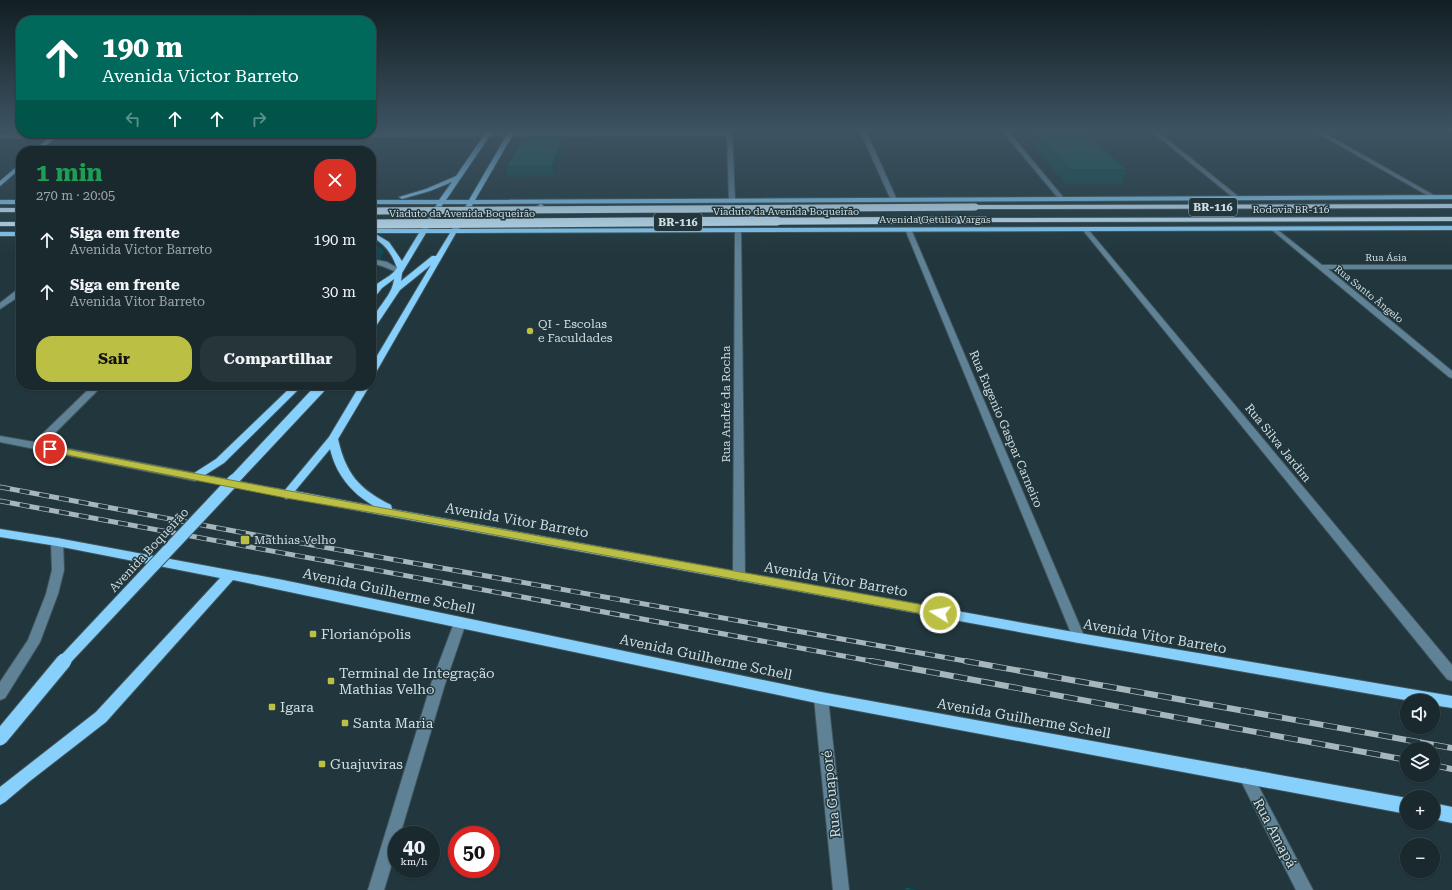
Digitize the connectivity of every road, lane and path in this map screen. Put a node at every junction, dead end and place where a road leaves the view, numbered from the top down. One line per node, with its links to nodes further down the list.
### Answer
1 (13, 173): 10 (main road)
2 (461, 173): 9 (main road)
3 (488, 173): 11 (main road)
4 (731, 173): 23 (street)
5 (882, 173): 17 (street)
6 (1040, 173): 14 (street)
7 (1205, 173): 15 (street)
8 (1391, 173): 12 (street)
9 (459, 176): 16 (main road); 19 (main road)
10 (0, 184)
11 (479, 188): 20 (main road); 21 (main road)
12 (1434, 197): 13 (main road, Avenida Getúlio Vargas); 15 (main road, Avenida Getúlio Vargas)
13 (1452, 197)
14 (1061, 198): 15 (main road, Avenida Getúlio Vargas); 17 (main road, Avenida Getúlio Vargas)
15 (1237, 198)
16 (376, 200)
17 (894, 200): 23 (main road, Avenida Getúlio Vargas)
18 (376, 201): 19 (main road, Avenida Getúlio Vargas)
19 (442, 201): 20 (main road, Avenida Getúlio Vargas); 43 (main road)
20 (471, 201): 21 (main road, Avenida Getúlio Vargas); 40 (main road)
21 (501, 201): 22 (main road, Avenida Getúlio Vargas)
22 (563, 201): 23 (main road, Avenida Getúlio Vargas); 42 (main road)
23 (732, 201)
24 (0, 202): 25 (main road)
25 (16, 202)
26 (1452, 206): 27 (highway, Rodovia BR-116 / BR-116)
27 (975, 207): 30 (highway, Viaduto da Avenida Boqueirão / BR-116, bridge)
28 (0, 210): 29 (highway)
29 (16, 210)
30 (376, 211)
31 (1452, 219): 32 (highway, Rodovia BR-116 / BR-116)
32 (985, 220): 35 (highway, Viaduto da Avenida Boqueirão / BR-116, bridge)
33 (0, 224): 34 (highway)
34 (16, 224)
35 (376, 224)
36 (1084, 228): 38 (main road, Avenida Getúlio Vargas); 39 (main road, Avenida Getúlio Vargas); 79 (street, Rua Silva Jardim)
37 (1452, 228): 39 (main road, Avenida Getúlio Vargas)
38 (908, 229): 44 (main road, Avenida Getúlio Vargas); 78 (street, Rua Eugenio Gaspar Carneiro)
39 (1274, 229): 51 (street, Rua Santo Ângelo)
40 (454, 230): 41 (main road, Avenida Getúlio Vargas); 43 (main road, Avenida Getúlio Vargas); 49 (main road)
41 (487, 230): 42 (main road, Avenida Getúlio Vargas); 49 (main road)
42 (552, 230): 44 (main road, Avenida Getúlio Vargas)
43 (424, 231): 45 (main road, Avenida Getúlio Vargas); 53 (main road)
44 (738, 231): 76 (street, Rua André da Rocha)
45 (376, 233)
46 (0, 234): 47 (main road)
47 (16, 234)
48 (376, 236): 53 (main road)
49 (443, 250): 54 (main road); 59 (main road)
50 (376, 262): 53 (street)
51 (1320, 267): 52 (street, Rua Ásia); 60 (street, Rua Santo Ângelo)
52 (1452, 267)
53 (399, 271): 54 (main road); 55 (main road)
54 (397, 288): 58 (main road)
55 (376, 290)
56 (16, 295): 57 (street)
57 (0, 307)
58 (376, 320)
59 (376, 365)
60 (1452, 375)
61 (93, 390): 67 (street)
62 (293, 390): 68 (main road)
63 (318, 390): 83 (main road, Avenida Boqueirão, bridge)
64 (362, 390): 66 (main road)
65 (0, 439): 67 (street)
66 (333, 439): 71 (main road); 72 (main road)
67 (36, 446): 69 (street)
68 (220, 461): 69 (main road); 70 (main road)
69 (195, 477): 70 (main road, Avenida Vitor Barreto)
70 (207, 480): 71 (main road, Avenida Vitor Barreto)
71 (286, 495): 72 (main road, Avenida Vitor Barreto)
72 (398, 514): 76 (main road, Avenida Vitor Barreto)
73 (0, 533): 74 (main road, Avenida Guilherme Schell)
74 (57, 542): 75 (main road, Avenida Guilherme Schell); 80 (street)
75 (230, 575): 77 (main road, Avenida Guilherme Schell); 85 (main road)
76 (738, 576): 78 (main road, Avenida Vitor Barreto)
77 (460, 624): 81 (main road, Avenida Guilherme Schell); 89 (street)
78 (1079, 638): 82 (main road, Avenida Vitor Barreto)
79 (1452, 675)
80 (0, 694)
81 (821, 698): 84 (main road, Avenida Guilherme Schell); 90 (street, Rua Guaporé)
82 (1452, 702)
83 (0, 738)
84 (1245, 775): 86 (main road, Avenida Guilherme Schell); 91 (street, Rua Amapá)
85 (0, 797)
86 (1400, 805)
87 (1440, 812): 88 (main road)
88 (1452, 815)
89 (376, 890)
90 (841, 890)
91 (1305, 890)

